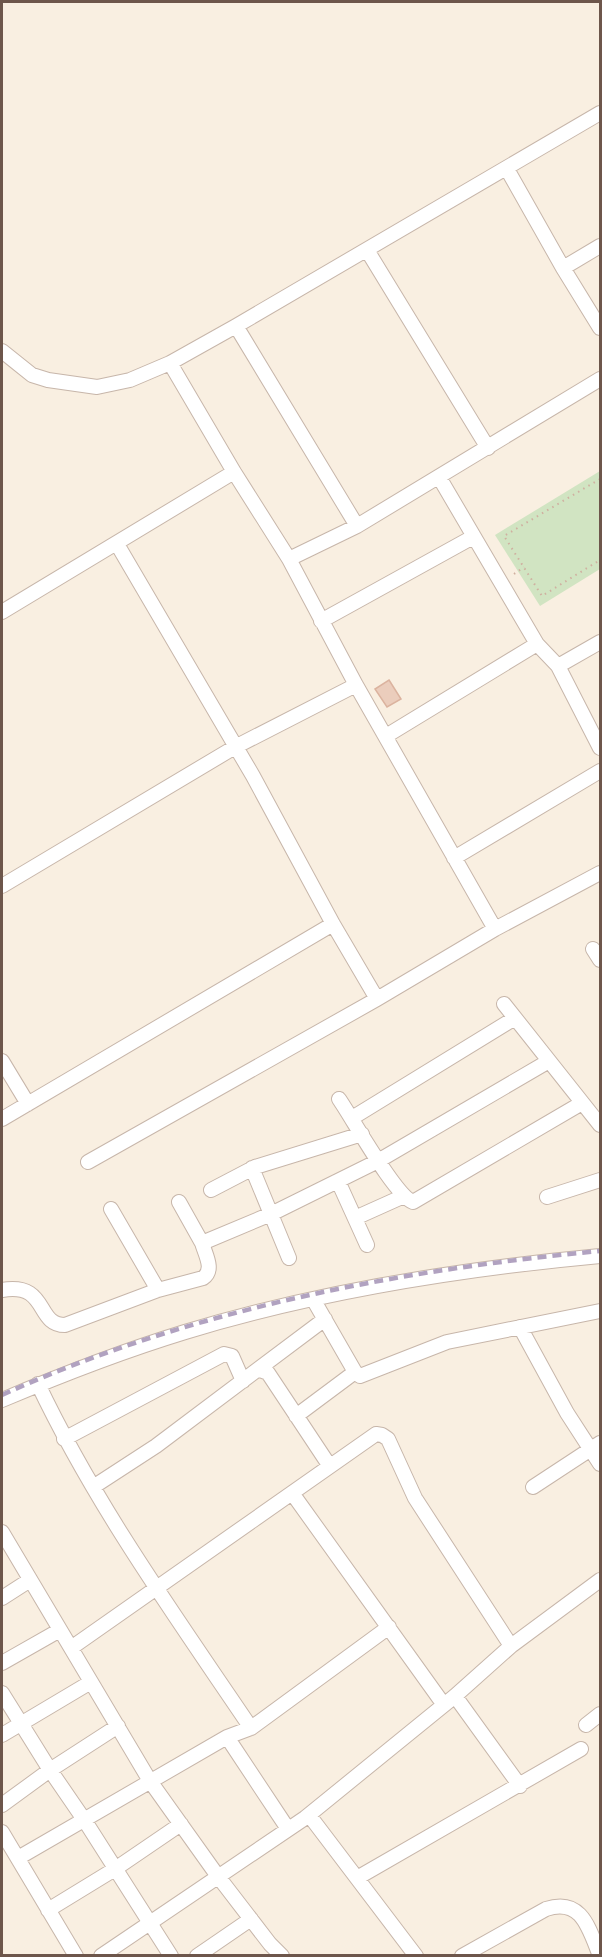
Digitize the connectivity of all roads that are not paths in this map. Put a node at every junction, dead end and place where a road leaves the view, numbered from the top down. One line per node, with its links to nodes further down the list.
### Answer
1 (600, 113): 2 (street)
2 (507, 169): 4 (street); 5 (street)
3 (600, 246): 5 (street)
4 (367, 250): 6 (street); 11 (street)
5 (563, 268): 7 (street)
6 (236, 326): 9 (street); 14 (street)
7 (600, 328)
8 (2, 351): 9 (street)
9 (170, 363): 12 (street)
10 (600, 380): 11 (street)
11 (488, 448): 13 (street)
12 (234, 472): 16 (street); 17 (street)
13 (439, 477): 14 (street); 15 (street)
14 (357, 526): 17 (street)
15 (473, 537): 19 (street); 21 (street)
16 (117, 544): 18 (street); 25 (street)
17 (289, 559): 19 (street)
18 (2, 612)
19 (321, 621): 23 (street)
20 (600, 642): 22 (street)
21 (537, 644): 22 (street); 24 (street)
22 (558, 666): 26 (street)
23 (356, 685): 24 (street); 25 (street)
24 (386, 736): 28 (street)
25 (236, 747): 30 (street); 31 (street)
26 (600, 748)
27 (600, 771): 28 (street)
28 (454, 858): 32 (street)
29 (600, 873): 32 (street)
30 (2, 886)
31 (333, 924): 33 (street); 40 (street)
32 (495, 929): 33 (street)
33 (377, 999): 46 (street)
34 (504, 1004): 35 (street)
35 (515, 1018): 37 (street); 41 (street)
36 (2, 1061): 40 (street)
37 (549, 1061): 39 (street); 45 (street)
38 (339, 1099): 41 (street)
39 (582, 1103): 43 (street); 51 (street)
40 (28, 1104): 42 (street)
41 (352, 1118): 44 (street)
42 (2, 1119)
43 (600, 1125)
44 (362, 1134): 45 (street); 47 (street)
45 (378, 1161): 49 (street); 51 (street)
46 (88, 1162)
47 (252, 1168): 50 (street); 55 (street)
48 (600, 1180): 52 (street)
49 (338, 1181): 55 (street); 56 (street)
50 (211, 1190)
51 (404, 1196): 56 (street)
52 (547, 1197)
53 (179, 1202): 57 (street)
54 (111, 1209): 62 (street)
55 (271, 1214): 57 (street); 60 (street)
56 (355, 1218): 58 (street)
57 (202, 1243): 62 (street)
58 (367, 1245)
59 (600, 1256): 63 (street)
60 (289, 1258)
61 (2, 1290): 62 (street)
62 (158, 1290)
63 (314, 1299): 65 (street); 70 (street)
64 (600, 1311): 66 (street)
65 (325, 1319): 67 (street); 68 (street)
66 (520, 1328): 68 (street); 74 (street)
67 (260, 1370): 69 (street); 72 (street)
68 (355, 1372): 72 (street)
69 (243, 1381): 73 (street); 77 (street)
70 (38, 1384): 71 (street); 73 (street)
71 (2, 1400)
72 (296, 1416): 76 (street)
73 (64, 1439): 77 (street)
74 (595, 1446): 75 (street); 78 (street)
75 (600, 1464)
76 (329, 1466): 79 (street); 87 (street)
77 (93, 1487): 83 (street)
78 (533, 1487)
79 (292, 1493): 83 (street); 85 (street)
80 (2, 1533): 81 (street)
81 (30, 1580): 84 (street); 86 (street)
82 (600, 1580): 87 (street)
83 (157, 1588): 88 (street); 97 (street)
84 (2, 1598)
85 (389, 1627): 92 (street); 97 (street)
86 (60, 1630): 88 (street); 89 (street)
87 (511, 1646): 92 (street)
88 (71, 1648): 90 (street)
89 (2, 1663)
90 (91, 1682): 94 (street); 96 (street)
91 (2, 1693): 94 (street)
92 (450, 1700): 103 (street); 105 (street)
93 (600, 1714): 95 (street)
94 (20, 1724): 98 (street); 101 (street)
95 (586, 1725)
96 (118, 1726): 101 (street); 102 (street)
97 (251, 1728): 99 (street)
98 (2, 1735)
99 (227, 1737): 102 (street); 108 (street)
100 (581, 1749): 103 (street)
101 (50, 1770): 104 (street); 106 (street)
102 (150, 1781): 106 (street); 107 (street)
103 (520, 1786): 113 (street)
104 (2, 1805)
105 (309, 1815): 108 (street); 113 (street)
106 (85, 1821): 110 (street); 111 (street)
107 (181, 1824): 111 (street); 112 (street)
108 (288, 1829): 112 (street)
109 (2, 1832): 110 (street)
110 (18, 1858): 114 (street)
111 (115, 1869): 114 (street); 116 (street)
112 (217, 1875): 115 (street); 116 (street)
113 (357, 1878): 122 (street)
114 (48, 1910): 117 (street)
115 (251, 1919): 120 (street); 121 (street)
116 (149, 1923): 118 (street); 119 (street)
117 (76, 1956)
118 (101, 1956)
119 (171, 1956)
120 (197, 1956)
121 (282, 1956)
122 (416, 1956)
123 (462, 1956): 124 (street)
124 (600, 1956)

